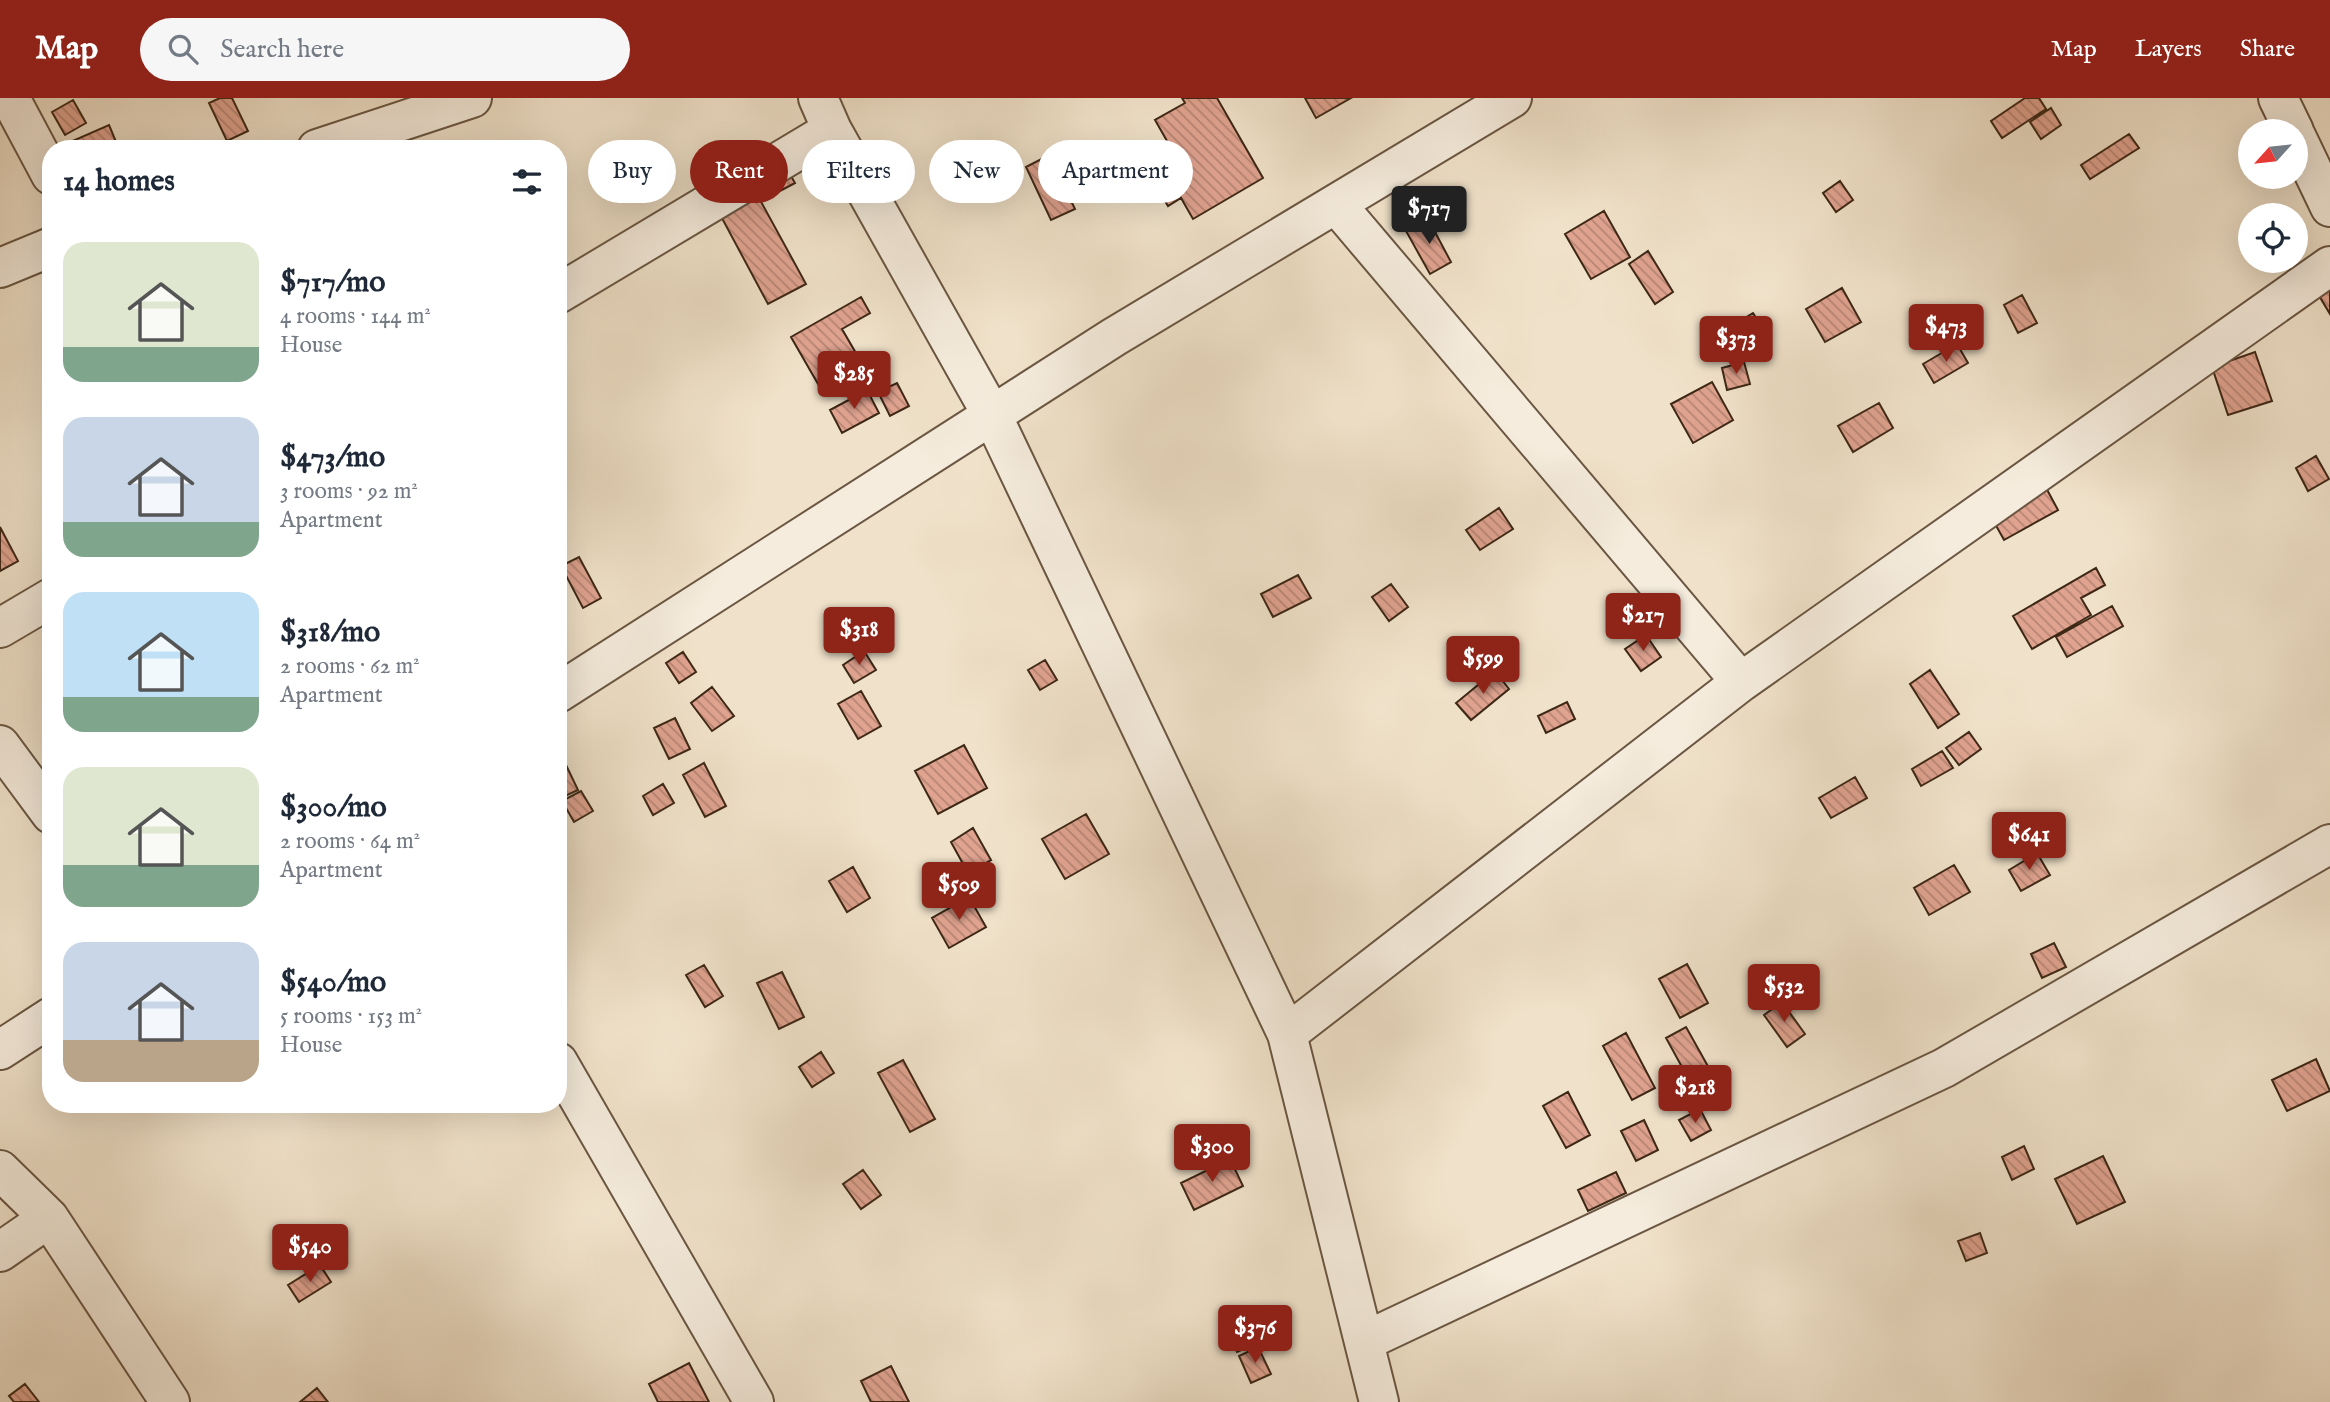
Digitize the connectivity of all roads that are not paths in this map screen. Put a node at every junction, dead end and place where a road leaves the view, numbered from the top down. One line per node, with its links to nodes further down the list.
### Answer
1 (10, 98): 8 (street)
2 (472, 98): 7 (street)
3 (1512, 98): 10 (street)
4 (2278, 98): 6 (street)
5 (825, 114): 15 (street); 16 (street)
6 (2288, 119)
7 (344, 140)
8 (42, 158)
9 (2308, 161): 11 (street)
10 (1336, 204): 16 (street); 19 (street)
11 (2330, 207)
12 (42, 251): 14 (street)
13 (2330, 266): 19 (street)
14 (0, 268)
15 (567, 288)
16 (992, 415): 20 (street); 25 (street)
17 (42, 603): 18 (street)
18 (0, 628)
19 (1741, 682): 25 (street)
20 (567, 686)
21 (0, 745): 22 (street)
22 (42, 802)
23 (2330, 844): 31 (street)
24 (42, 1023): 26 (street)
25 (1287, 1034): 31 (street)
26 (0, 1050)
27 (567, 1078): 33 (street)
28 (0, 1170): 29 (street)
29 (49, 1218): 30 (street); 32 (street)
30 (0, 1252)
31 (1365, 1341): 34 (street)
32 (170, 1402)
33 (754, 1402)
34 (1380, 1402)

